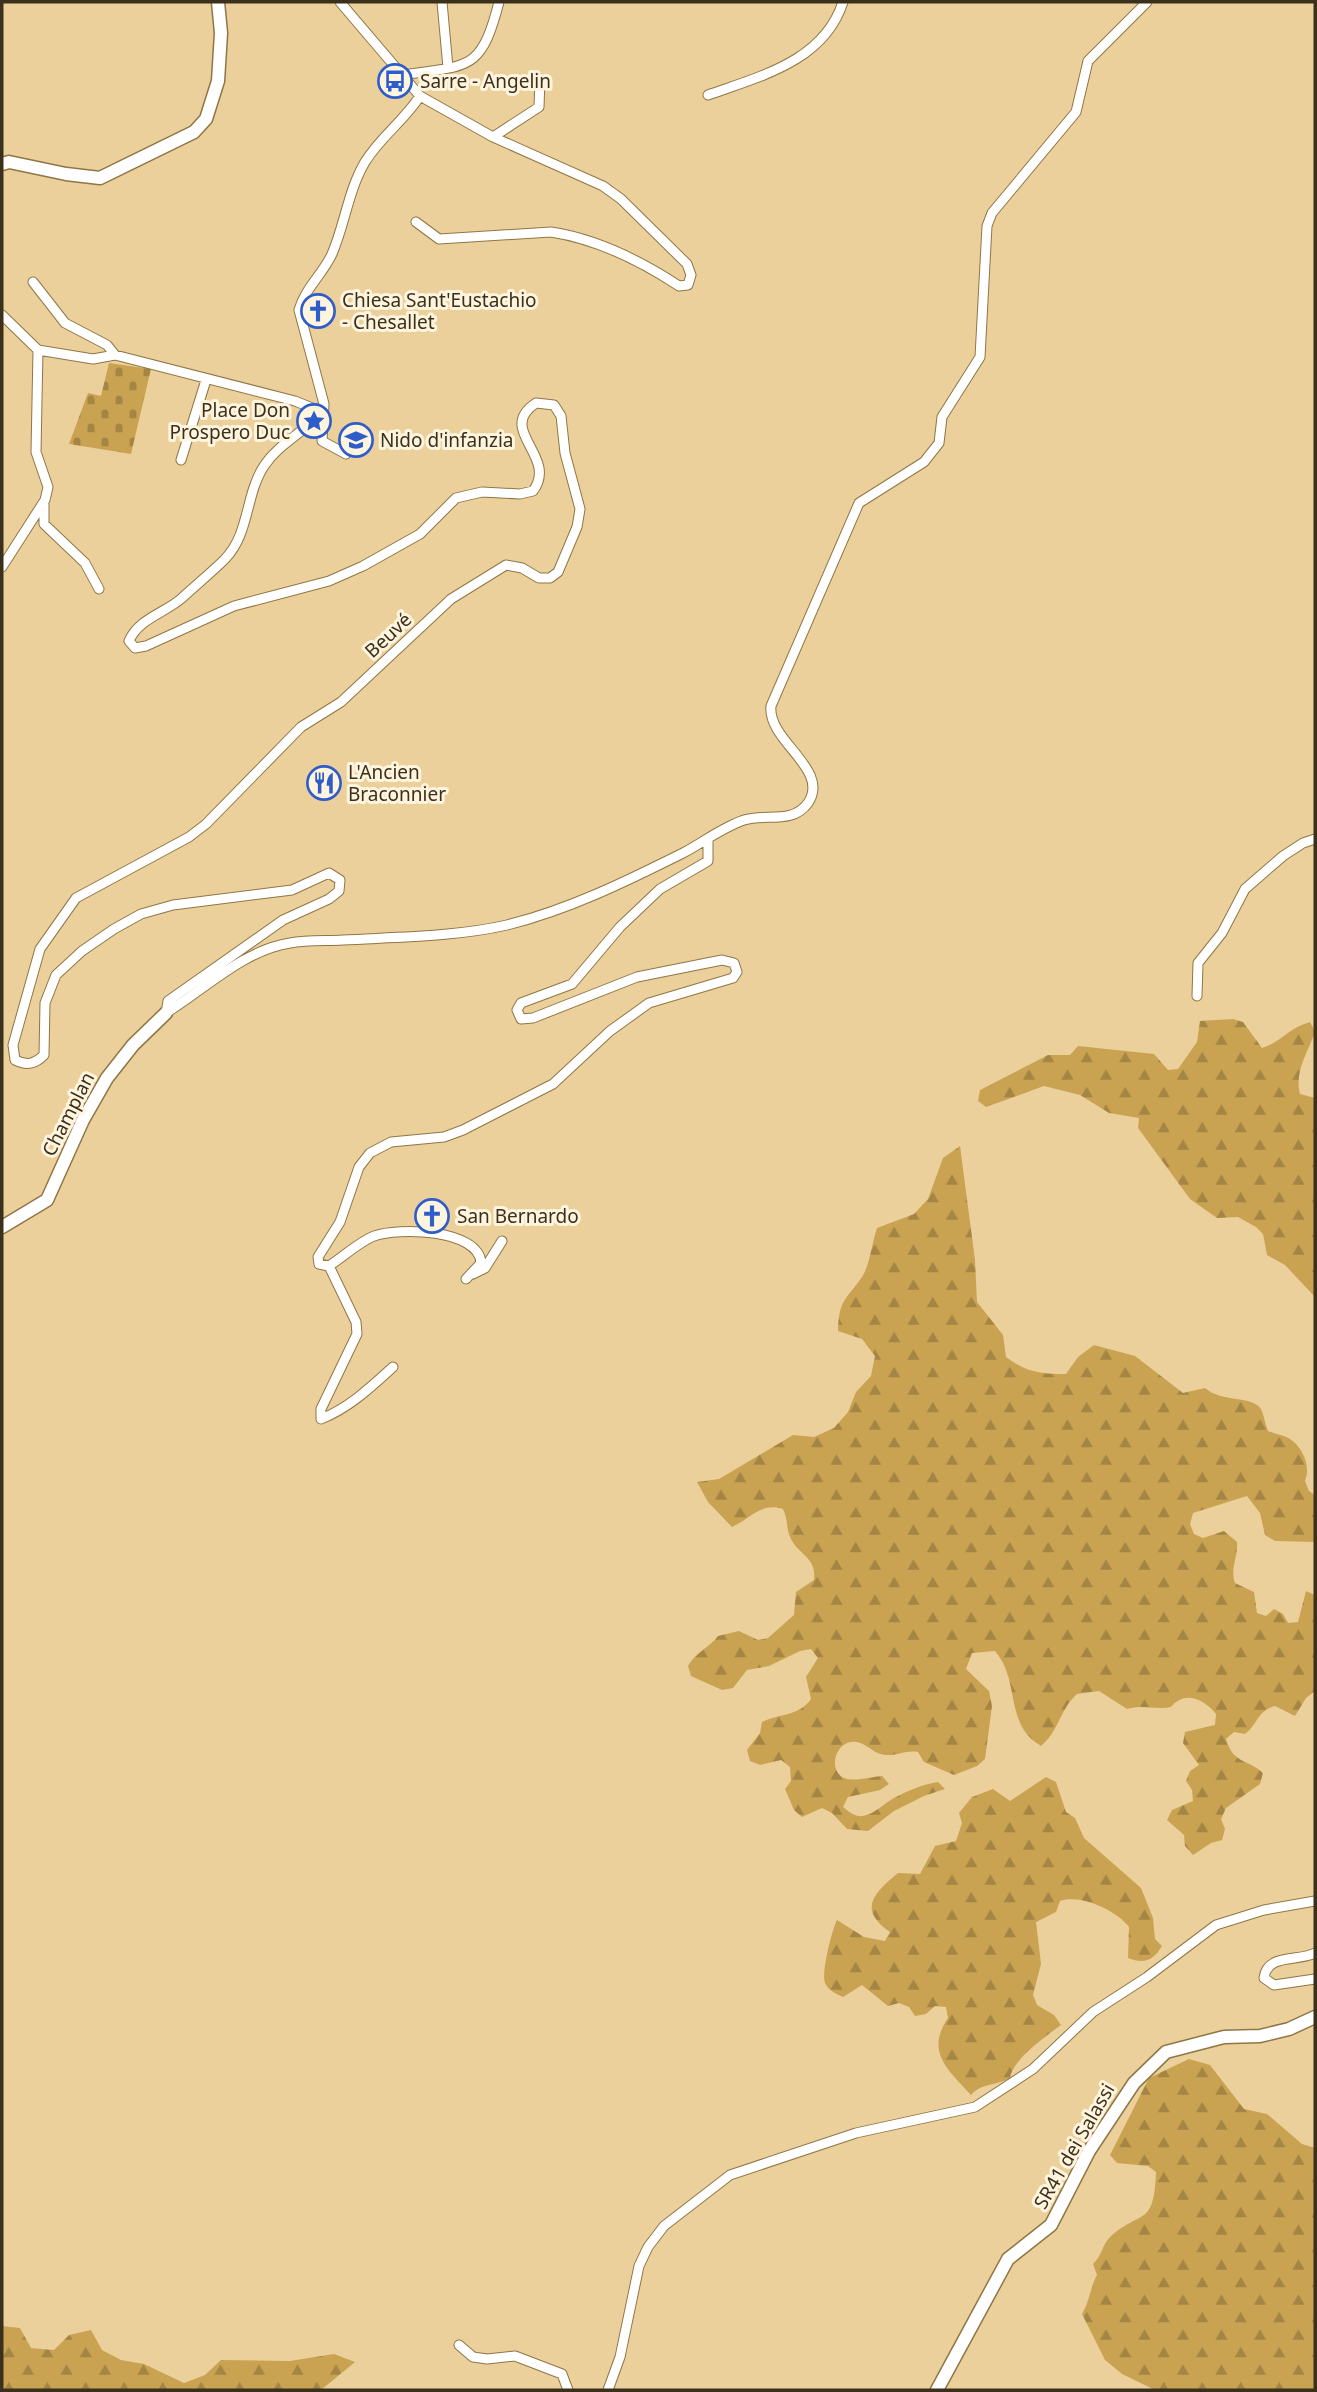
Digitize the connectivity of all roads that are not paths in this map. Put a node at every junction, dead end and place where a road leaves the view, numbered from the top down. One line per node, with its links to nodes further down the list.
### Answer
1 (218, 2): 13 (street)
2 (340, 2): 8 (street)
3 (442, 2): 7 (street)
4 (499, 2): 7 (street)
5 (843, 2): 10 (street)
6 (1147, 2): 27 (street)
7 (448, 68): 8 (street)
8 (403, 75): 11 (street)
9 (540, 79): 12 (street)
10 (708, 95)
11 (420, 96): 12 (street); 20 (street)
12 (493, 137): 14 (street)
13 (2, 164)
14 (416, 222)
15 (33, 282): 18 (street)
16 (2, 316): 17 (street)
17 (38, 350): 18 (street); 23 (street)
18 (115, 355): 19 (street)
19 (206, 380): 20 (street); 22 (street)
20 (322, 412): 21 (street); 29 (street, Beuvé)
21 (346, 454)
22 (181, 460)
23 (45, 500): 24 (street); 25 (street)
24 (2, 567)
25 (99, 589)
26 (1315, 839): 28 (street)
27 (708, 840): 29 (street); 32 (street)
28 (1197, 996)
29 (166, 1013): 30 (street, Champlan)
30 (2, 1227)
31 (502, 1241): 32 (street)
32 (329, 1266): 33 (street)
33 (393, 1367)
34 (1315, 1902): 40 (street)
35 (1315, 1953): 36 (street)
36 (1315, 1979)
37 (1315, 2017): 41 (street, SR41 dei Salassi)
38 (459, 2345): 39 (street)
39 (568, 2390)
40 (608, 2390)
41 (937, 2390)

